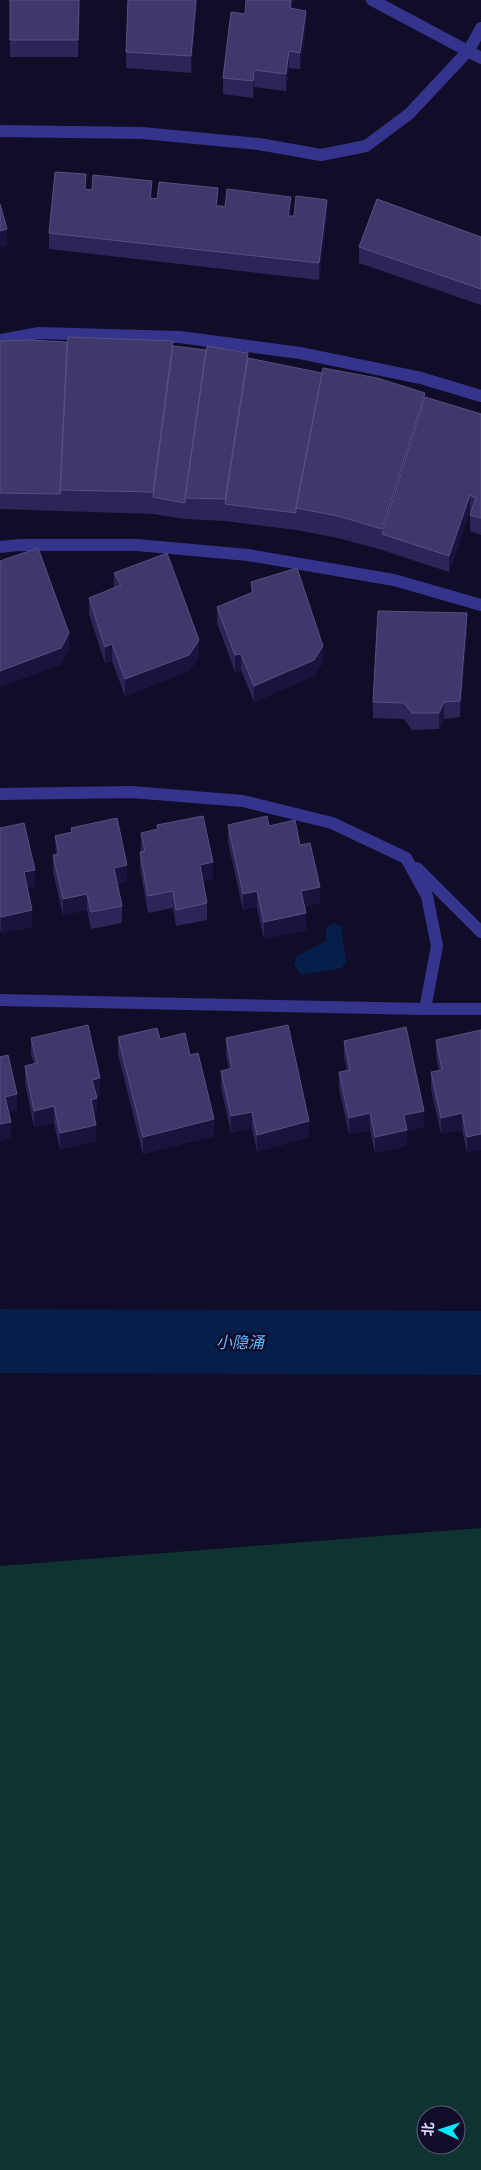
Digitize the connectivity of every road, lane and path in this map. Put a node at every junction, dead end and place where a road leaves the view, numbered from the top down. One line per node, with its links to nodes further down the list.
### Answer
1 (372, 0): 3 (street)
2 (481, 28): 3 (street)
3 (469, 50): 4 (street); 5 (street)
4 (481, 58)
5 (0, 131)
6 (0, 340): 7 (street)
7 (481, 396)
8 (0, 547): 9 (street)
9 (481, 605)
10 (0, 794): 11 (street)
11 (406, 858): 12 (street); 14 (street)
12 (481, 932)
13 (0, 1000): 14 (street)
14 (425, 1008): 15 (street)
15 (481, 1008)

